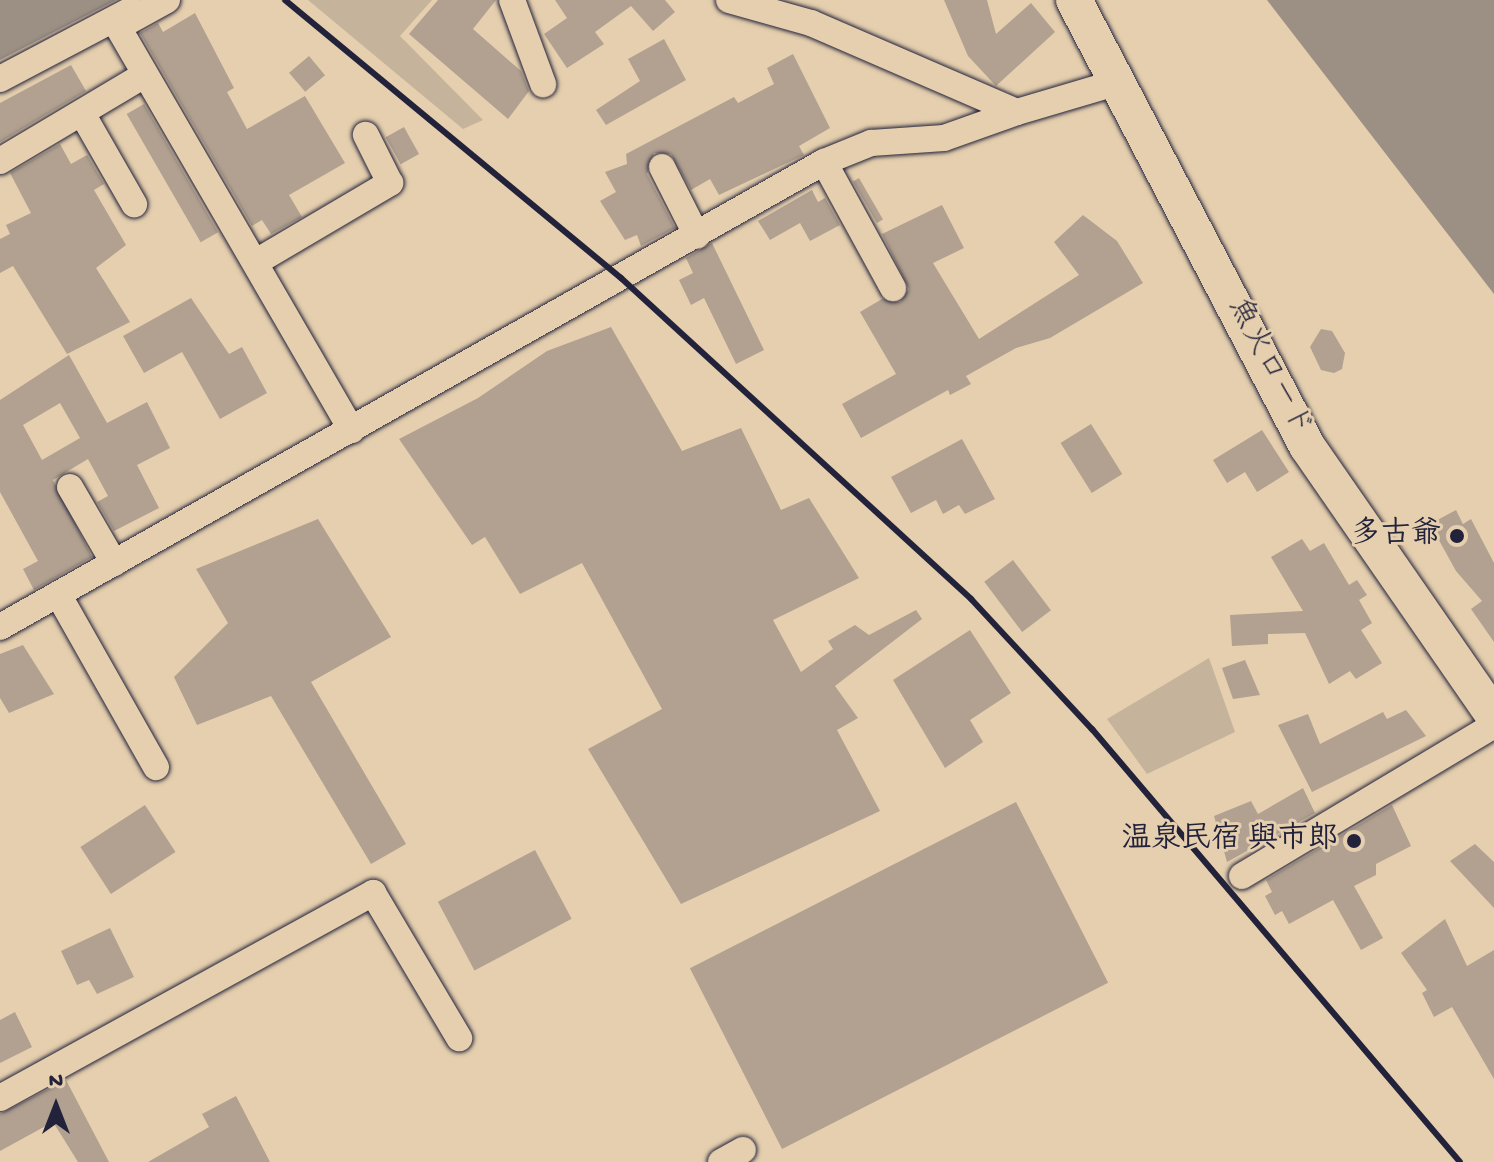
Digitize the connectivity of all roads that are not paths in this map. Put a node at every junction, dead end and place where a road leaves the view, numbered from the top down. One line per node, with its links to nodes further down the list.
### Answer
1 (148, 0): 8 (street)
2 (167, 0): 6 (street)
3 (512, 0): 10 (street)
4 (729, 0): 12 (street)
5 (1074, 0): 9 (street, 魚火ロード)
6 (118, 27): 7 (street); 11 (street)
7 (144, 75): 13 (street); 20 (street)
8 (0, 79)
9 (1118, 82): 12 (street); 27 (street, 魚火ロード)
10 (543, 84)
11 (0, 91)
12 (1017, 112): 16 (street)
13 (83, 115): 15 (street); 18 (street)
14 (366, 135): 20 (street)
15 (0, 161)
16 (824, 162): 19 (street); 21 (street)
17 (662, 167): 19 (street)
18 (134, 204)
19 (697, 236): 22 (street)
20 (256, 262): 22 (street)
21 (893, 288)
22 (352, 430): 24 (street)
23 (70, 487): 24 (street)
24 (114, 563): 25 (street)
25 (58, 594): 26 (street); 29 (street)
26 (0, 627)
27 (1494, 716)
28 (1494, 725): 30 (street)
29 (156, 767)
30 (1242, 876)
31 (459, 1038): 32 (street)
32 (0, 1098)

